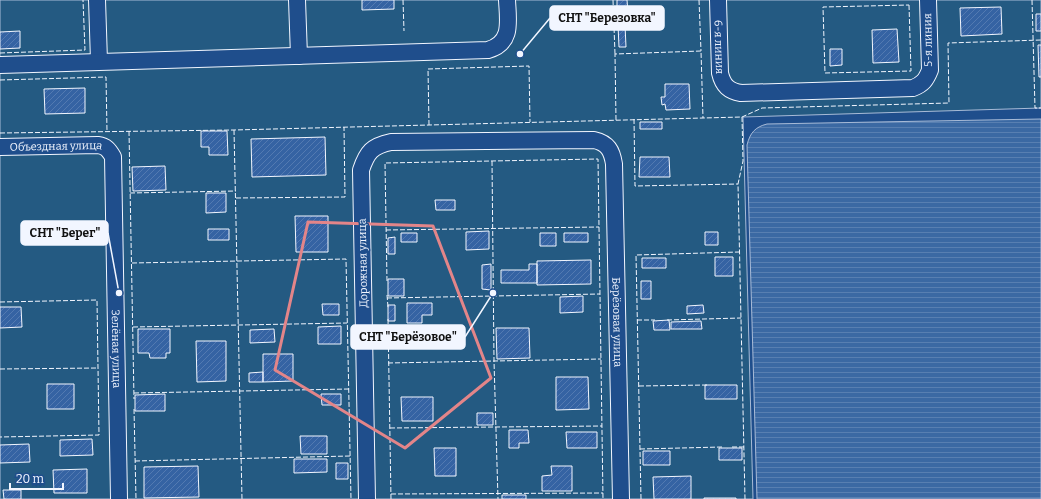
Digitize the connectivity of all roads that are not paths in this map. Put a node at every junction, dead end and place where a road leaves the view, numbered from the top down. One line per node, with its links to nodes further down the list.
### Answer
1 (97, 0): 7 (street)
2 (297, 0): 6 (street)
3 (507, 0): 6 (street)
4 (718, 0): 9 (street, 6-я линия)
5 (928, 0): 9 (street, 5-я линия)
6 (299, 56): 7 (street)
7 (99, 61): 8 (street)
8 (0, 64)
9 (926, 79)
10 (0, 147): 12 (street, Объездная улица)
11 (371, 150): 14 (street, Дорожная улица); 15 (street, Берёзовая улица)
12 (110, 151): 13 (street, Зелёная улица)
13 (119, 499)
14 (367, 499)
15 (621, 499)

